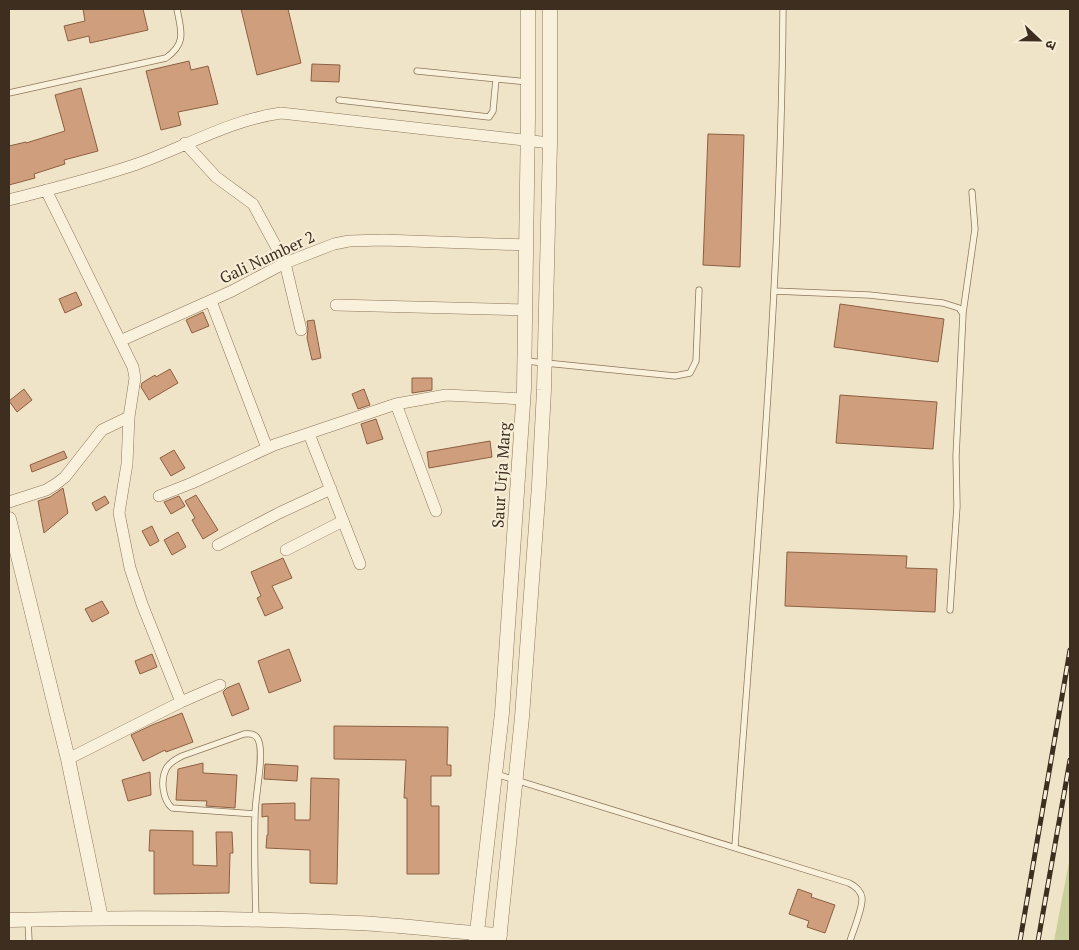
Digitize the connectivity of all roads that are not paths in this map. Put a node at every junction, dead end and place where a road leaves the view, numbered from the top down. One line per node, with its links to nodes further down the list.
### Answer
1 (177, 9): 8 (lane)
2 (528, 9): 7 (street, Saur Urja Marg)
3 (550, 9): 12 (street)
4 (783, 9): 19 (lane)
5 (417, 71): 6 (lane)
6 (496, 79): 7 (lane); 9 (lane)
7 (528, 82): 10 (street, Saur Urja Marg)
8 (9, 93)
9 (339, 100)
10 (528, 140): 11 (street); 12 (street); 16 (street, Saur Urja Marg)
11 (185, 143): 13 (street); 17 (street)
12 (550, 143): 27 (street)
13 (46, 190): 15 (street); 25 (street)
14 (972, 192): 23 (lane)
15 (9, 200)
16 (527, 245): 17 (street, Gali Number 2); 22 (street, Saur Urja Marg)
17 (285, 263): 20 (street, Gali Number 2); 24 (street)
18 (700, 290): 27 (lane)
19 (774, 291): 23 (lane); 51 (lane)
20 (210, 301): 25 (street, Gali Number 2); 32 (street)
21 (336, 305): 22 (street)
22 (525, 310): 26 (street, Saur Urja Marg)
23 (963, 314): 44 (lane)
24 (301, 330)
25 (120, 341): 30 (street)
26 (524, 361): 27 (lane); 28 (street, Saur Urja Marg)
27 (544, 362): 40 (street)
28 (523, 399): 29 (street); 39 (street, Saur Urja Marg)
29 (396, 404): 31 (street); 36 (street)
30 (129, 417): 35 (street); 46 (street)
31 (309, 434): 32 (street); 33 (street)
32 (267, 448): 34 (street)
33 (331, 489): 38 (street); 41 (street)
34 (159, 496)
35 (9, 502)
36 (436, 511)
37 (9, 519): 47 (street)
38 (343, 521): 42 (street); 43 (street)
39 (515, 524): 40 (street); 48 (street, Saur Urja Marg)
40 (536, 524): 49 (street)
41 (218, 545)
42 (286, 550)
43 (360, 564)
44 (950, 610)
45 (220, 685): 46 (street)
46 (181, 702): 47 (street)
47 (68, 759): 52 (street)
48 (495, 774): 49 (lane); 56 (street, Saur Urja Marg)
49 (515, 779): 51 (lane); 57 (street)
50 (255, 814): 50 (lane); 55 (lane)
51 (735, 846): 59 (lane)
52 (101, 918): 54 (street); 55 (street)
53 (9, 920): 54 (street)
54 (28, 920): 58 (lane)
55 (256, 920): 56 (street)
56 (476, 937): 57 (street)
57 (500, 938)
58 (29, 941)
59 (850, 941)

